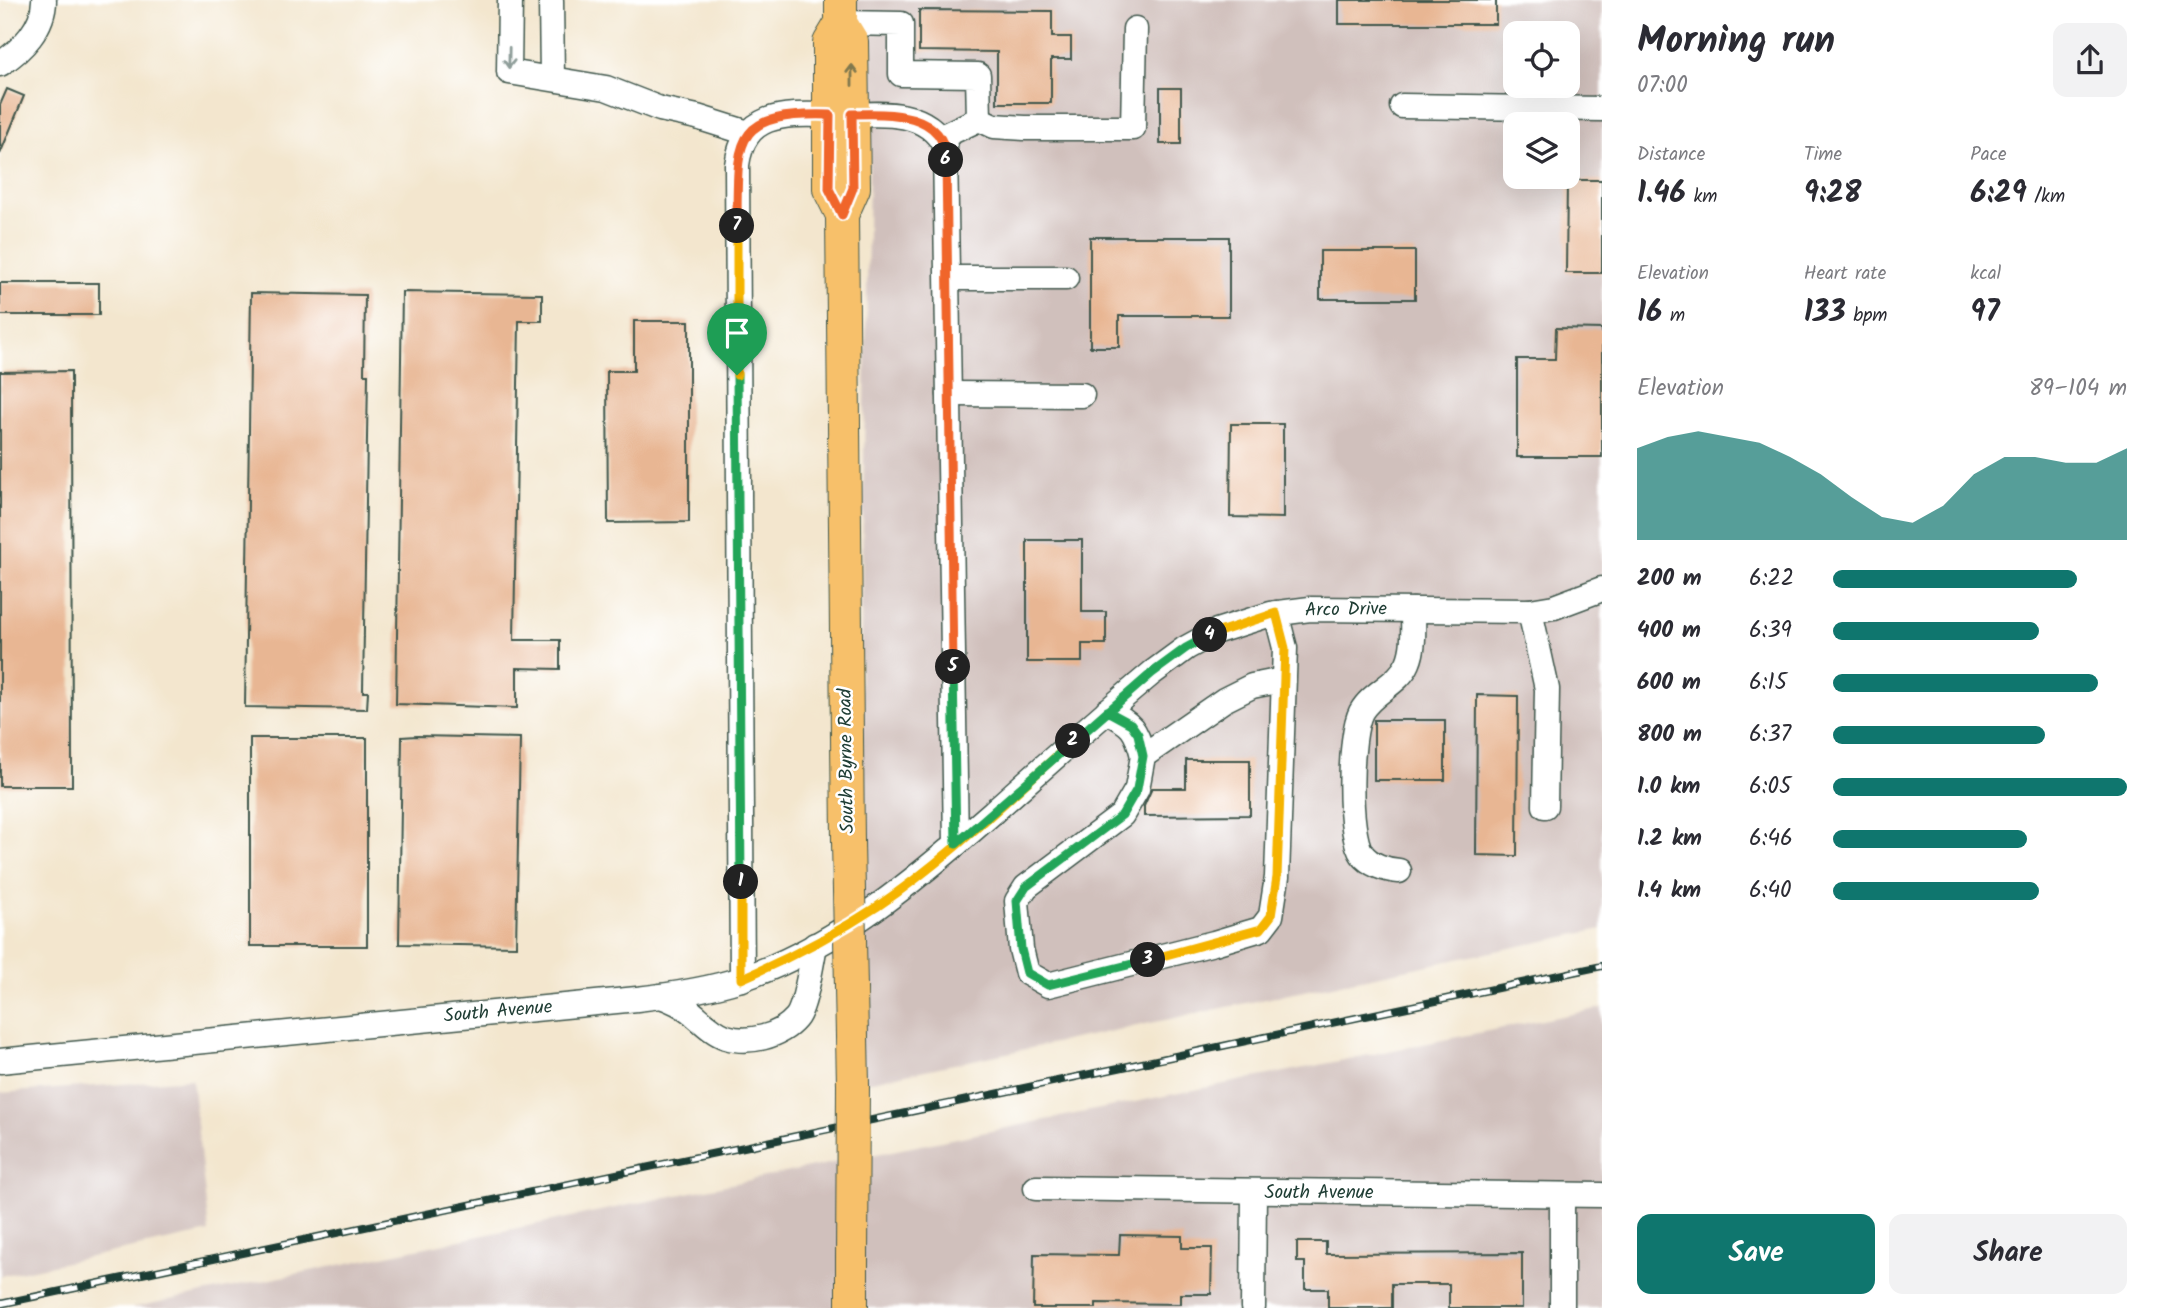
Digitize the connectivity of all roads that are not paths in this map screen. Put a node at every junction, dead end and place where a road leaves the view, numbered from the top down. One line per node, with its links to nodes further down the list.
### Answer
1 (44, 0): 6 (street)
2 (510, 0): 7 (street, one-way to 7)
3 (551, 0): 7 (street)
4 (841, 11): 10 (main road, South Byrne Road); 11 (street)
5 (1135, 29): 11 (street)
6 (0, 64)
7 (552, 78): 12 (street)
8 (1402, 106): 9 (street)
9 (1602, 109)
10 (841, 115): 12 (street); 13 (street); 36 (main road, South Byrne Road, bridge)
11 (979, 119): 13 (street)
12 (748, 133): 29 (street)
13 (941, 137): 14 (street)
14 (948, 278): 15 (street); 16 (street)
15 (1066, 278)
16 (949, 394): 17 (street); 26 (street)
17 (1082, 395)
18 (1602, 589): 20 (street, Arco Drive)
19 (1413, 610): 20 (street, Arco Drive); 21 (street, Arco Drive); 27 (street)
20 (1530, 611): 25 (street)
21 (1276, 613): 22 (street); 23 (street, Arco Drive)
22 (1283, 681): 24 (street); 24 (street)
23 (1107, 711): 24 (street); 26 (street, Arco Drive)
24 (1143, 756)
25 (1545, 806)
26 (956, 844): 28 (street, South Avenue)
27 (1399, 871)
28 (815, 945): 29 (street, South Avenue); 30 (street)
29 (741, 979): 30 (street, South Avenue)
30 (661, 996): 31 (street, South Avenue)
31 (0, 1061)
32 (1036, 1188): 33 (street, South Avenue)
33 (1254, 1192): 34 (street, South Avenue); 37 (street)
34 (1562, 1195): 35 (street, South Avenue); 38 (street)
35 (1602, 1195)
36 (852, 1308)
37 (1253, 1308)
38 (1562, 1308)

